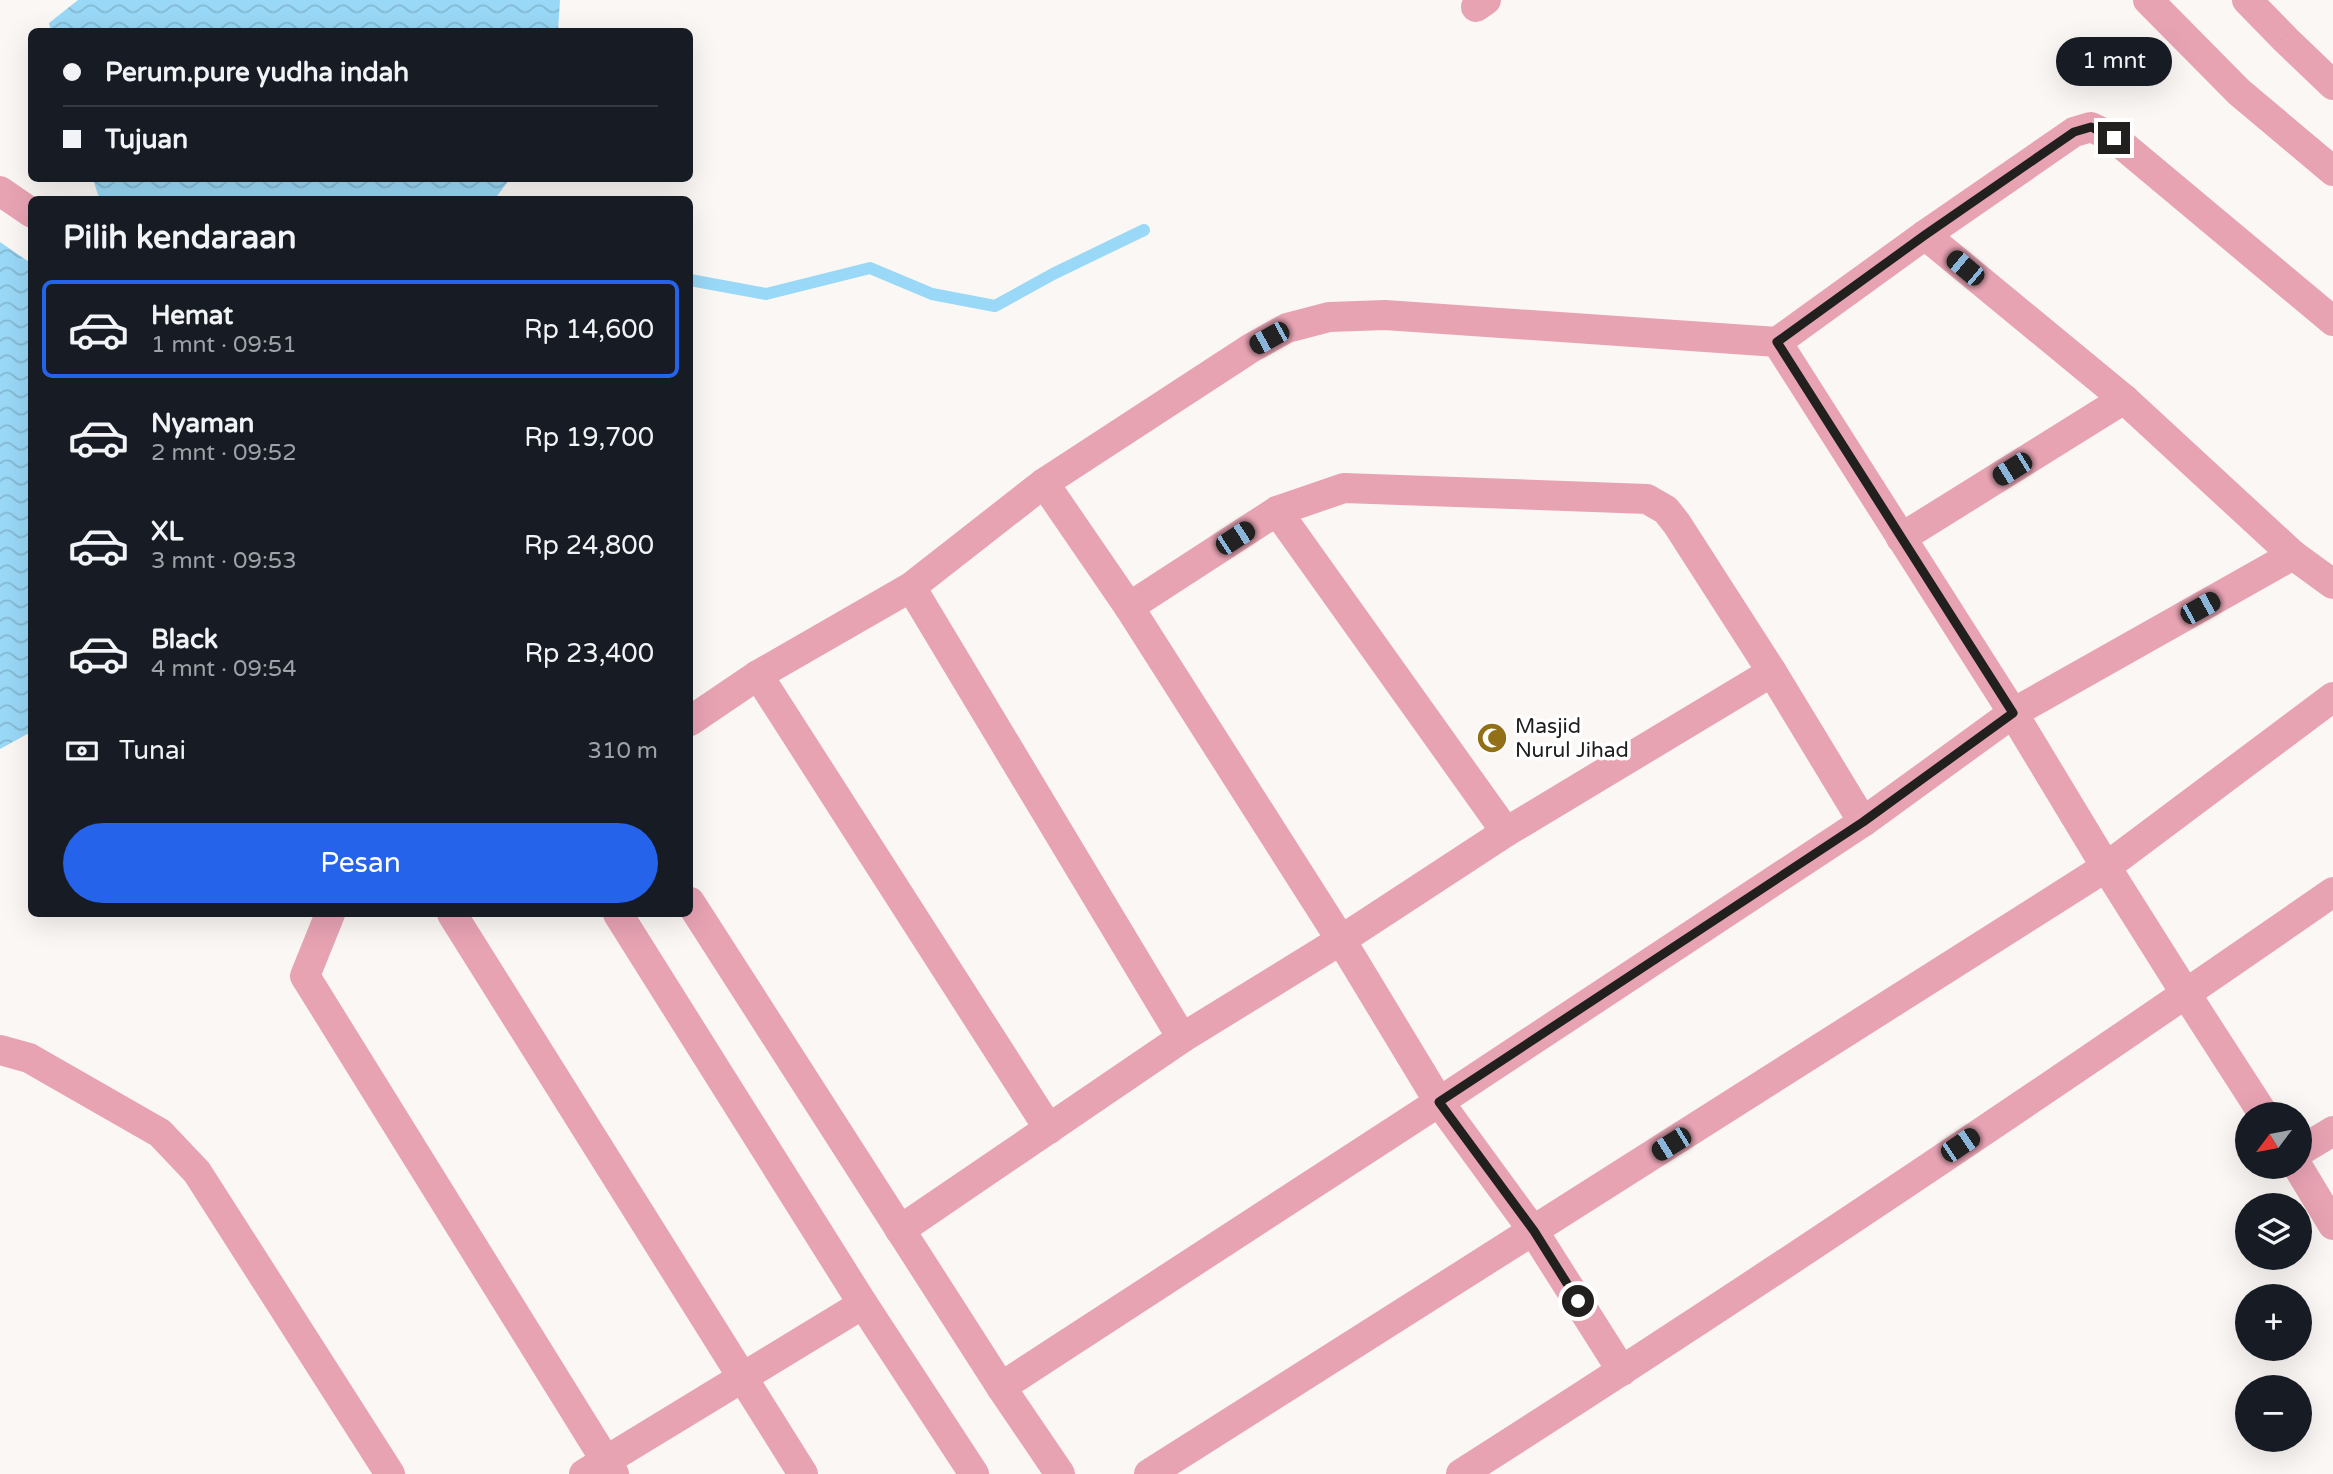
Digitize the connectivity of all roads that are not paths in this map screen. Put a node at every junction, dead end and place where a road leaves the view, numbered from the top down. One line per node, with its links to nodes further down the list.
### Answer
1 (2148, 0): 4 (street)
2 (2247, 0): 3 (street)
3 (2333, 85)
4 (2331, 168)
5 (0, 191): 6 (street)
6 (28, 210)
7 (1925, 235): 8 (street); 9 (street); 10 (street)
8 (2333, 321)
9 (1777, 342): 11 (street); 13 (street)
10 (2124, 399): 13 (street); 14 (street)
11 (1044, 483): 16 (street); 17 (street)
12 (1277, 511): 17 (street); 18 (street); 24 (street)
13 (1901, 538): 21 (street)
14 (2293, 555): 15 (street); 21 (street)
15 (2333, 584)
16 (911, 587): 19 (street); 33 (street)
17 (1129, 607): 31 (street)
18 (1772, 672): 23 (street); 24 (street)
19 (758, 675): 22 (street); 37 (street)
20 (2333, 697): 25 (street)
21 (2013, 713): 23 (street); 25 (street)
22 (693, 719)
23 (1863, 822): 35 (street)
24 (1506, 832): 31 (street)
25 (2106, 867): 32 (street); 43 (street)
26 (2333, 892): 32 (street)
27 (693, 907): 42 (street)
28 (329, 917): 48 (street)
29 (454, 917): 46 (street)
30 (620, 917): 44 (street)
31 (1341, 940): 33 (street); 35 (street)
32 (2186, 994): 36 (street); 45 (street)
33 (1182, 1038): 37 (street)
34 (0, 1050): 49 (street)
35 (1439, 1102): 43 (street); 47 (street)
36 (2256, 1102)
37 (1049, 1129): 42 (street)
38 (2333, 1131): 39 (street)
39 (2312, 1144)
40 (2306, 1180): 41 (street)
41 (2333, 1225)
42 (900, 1230): 47 (street)
43 (1534, 1231): 45 (street); 53 (street)
44 (863, 1304): 46 (street); 51 (street)
45 (1622, 1371): 54 (street)
46 (742, 1378): 48 (street); 50 (street)
47 (1001, 1387): 52 (street)
48 (601, 1470)
49 (390, 1474)
50 (803, 1474)
51 (974, 1474)
52 (1060, 1474)
53 (1149, 1474)
54 (1461, 1474)

